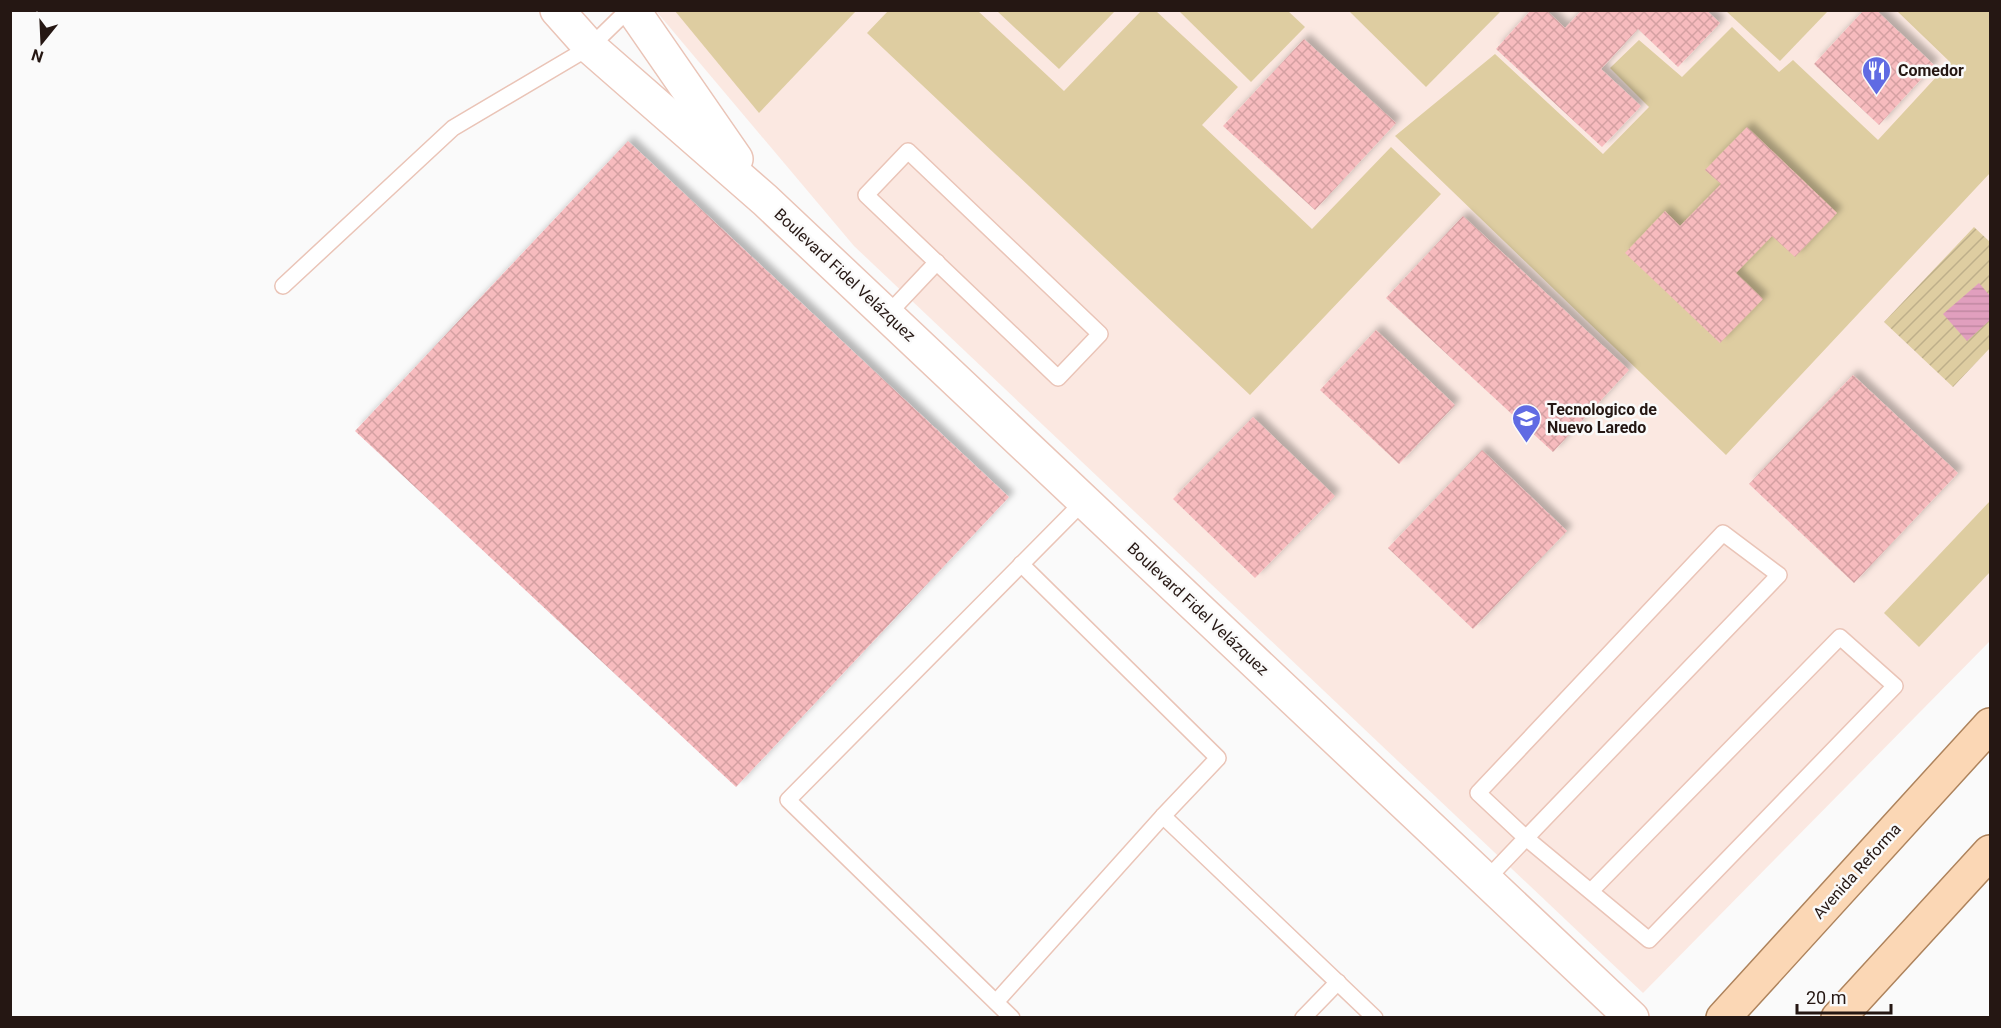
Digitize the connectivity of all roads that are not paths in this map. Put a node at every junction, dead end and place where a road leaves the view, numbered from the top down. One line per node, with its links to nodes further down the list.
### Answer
1 (557, 10): 3 (street, Boulevard Fidel Velázquez)
2 (630, 10): 3 (lane); 4 (street, Boulevard Fidel Velázquez)
3 (590, 47): 4 (street, Boulevard Fidel Velázquez); 6 (lane)
4 (765, 200): 7 (street, Boulevard Fidel Velázquez)
5 (937, 262): 5 (lane); 7 (lane)
6 (283, 286)
7 (887, 315): 8 (street, Boulevard Fidel Velázquez)
8 (1084, 501): 9 (lane); 14 (street, Boulevard Fidel Velázquez)
9 (1021, 564): 11 (lane); 17 (lane)
10 (1990, 725): 22 (main road, Avenida Reforma)
11 (1163, 816): 16 (lane); 17 (lane)
12 (1526, 837): 12 (lane); 14 (lane); 15 (lane)
13 (1983, 865): 23 (main road)
14 (1486, 880): 21 (street, Boulevard Fidel Velázquez)
15 (1591, 891): 15 (lane)
16 (1338, 982): 19 (lane); 20 (lane)
17 (996, 1002): 18 (lane)
18 (1012, 1017)
19 (1303, 1017)
20 (1376, 1017)
21 (1632, 1017)
22 (1723, 1017)
23 (1838, 1017)

